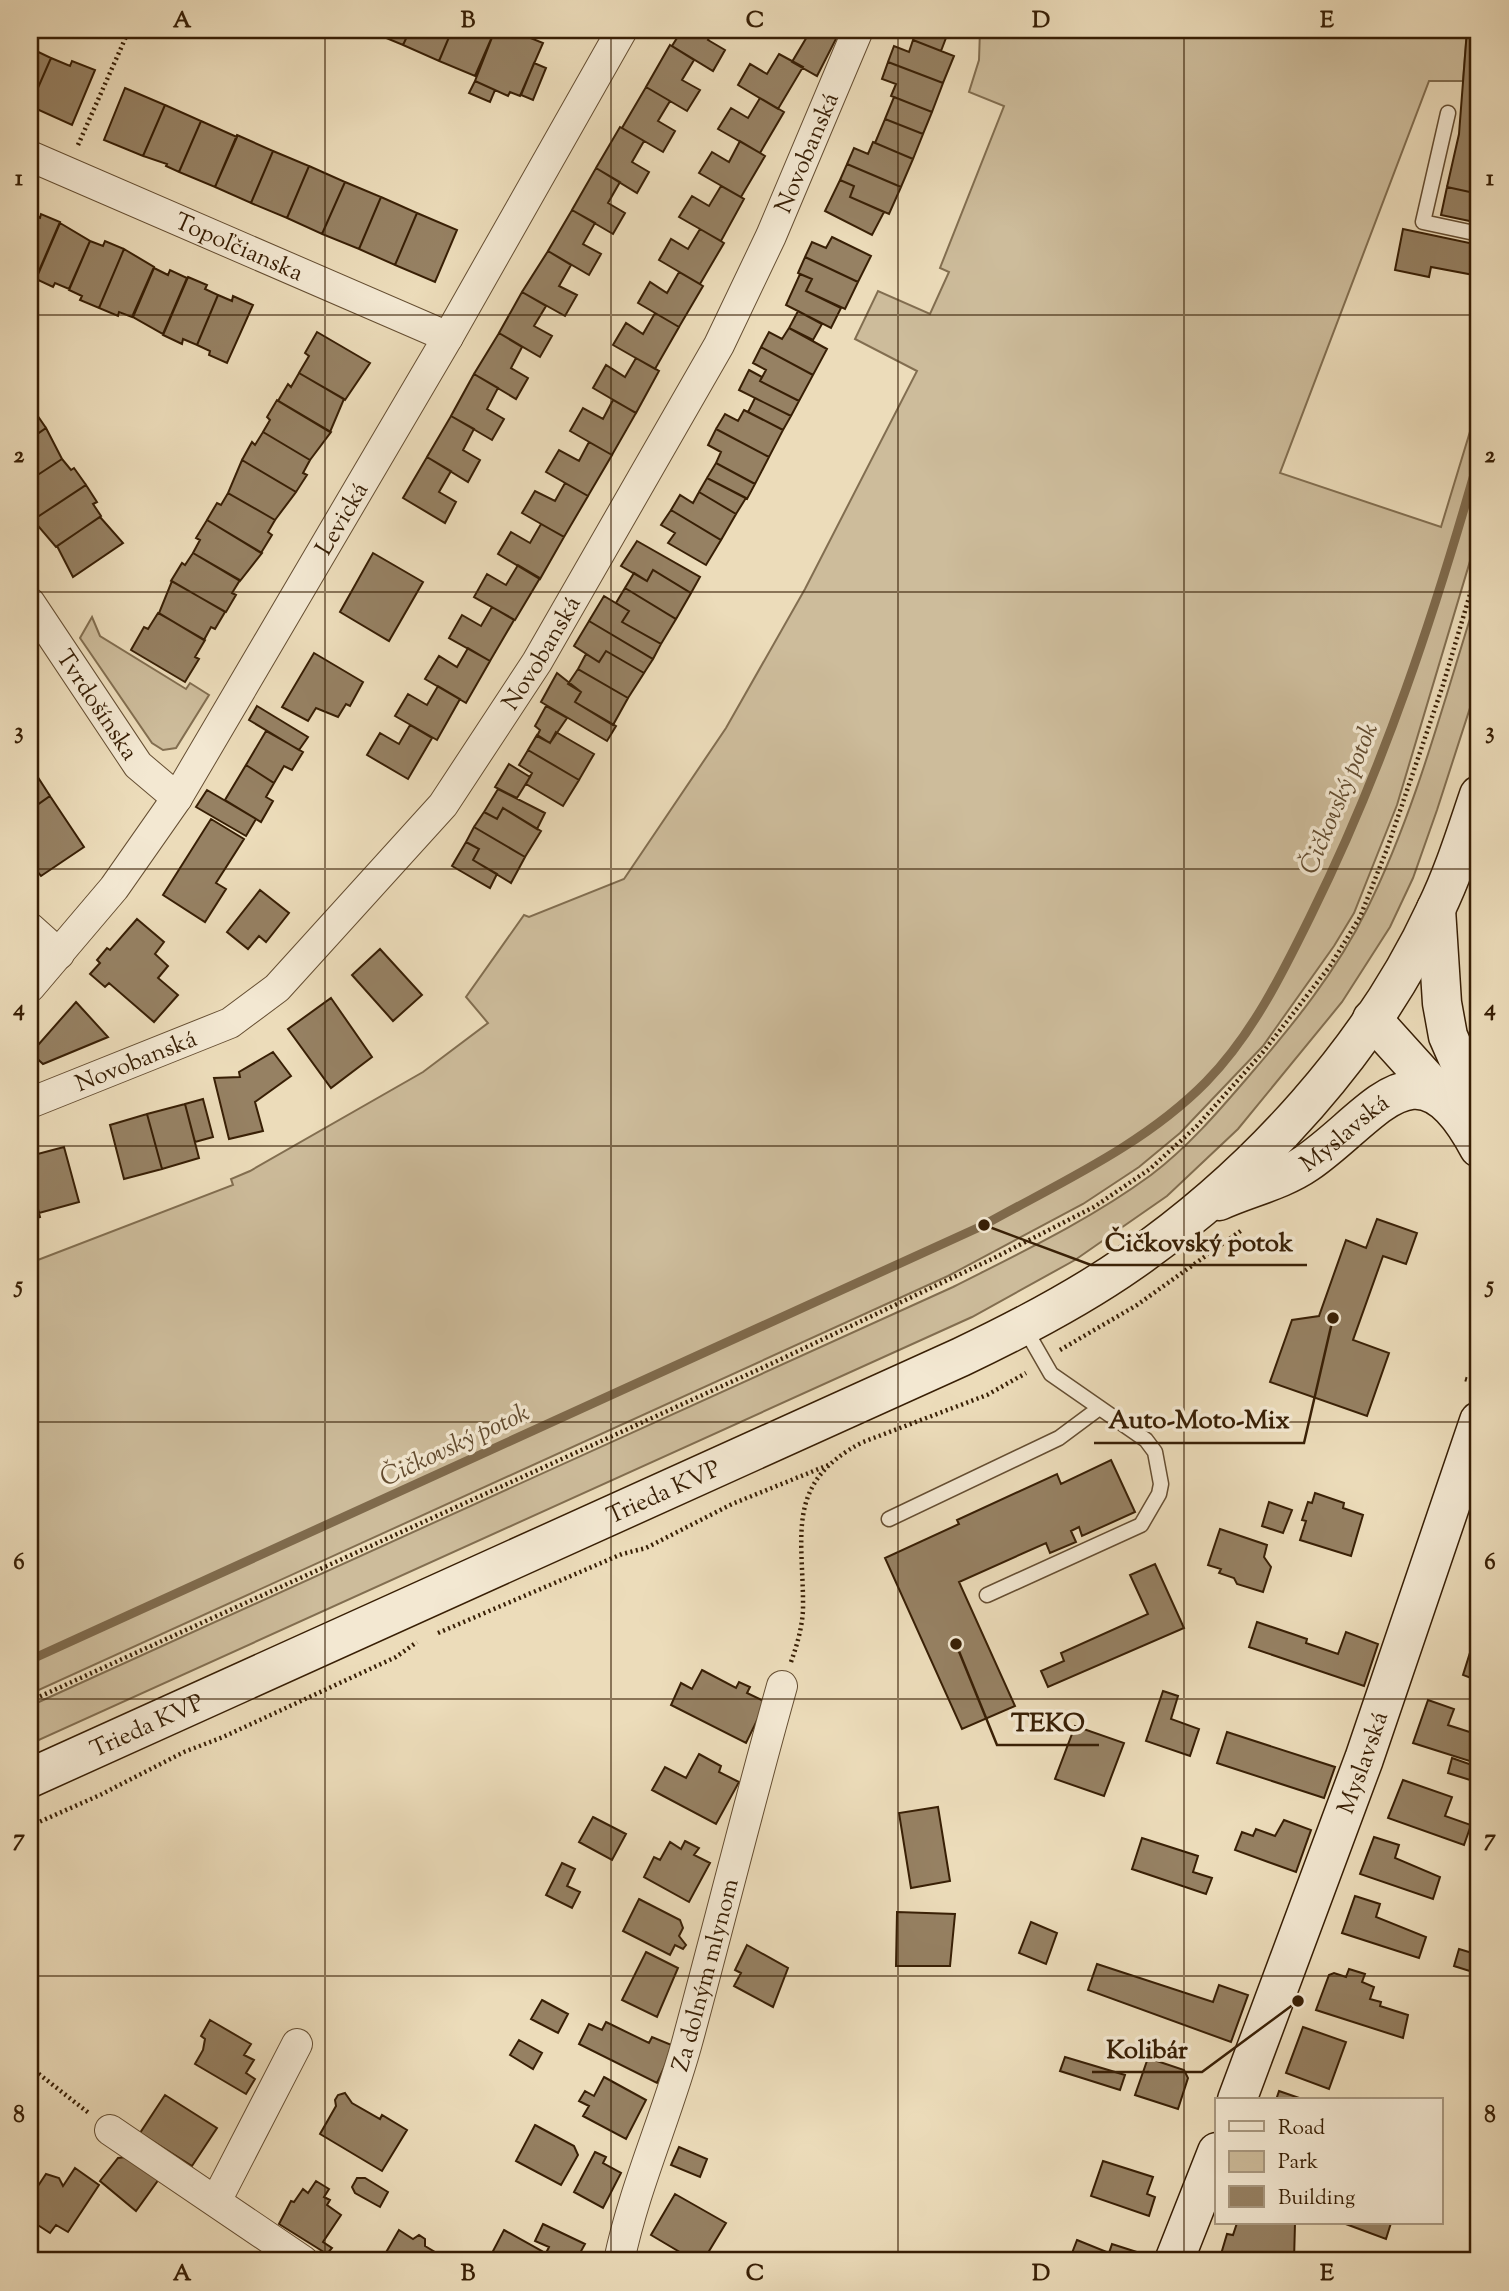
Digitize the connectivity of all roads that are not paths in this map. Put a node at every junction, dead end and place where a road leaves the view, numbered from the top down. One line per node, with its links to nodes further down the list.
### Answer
1 (858, 30): 16 (street, Novobanská)
2 (619, 31): 6 (street, Levická)
3 (1448, 113): 5 (lane)
4 (30, 156): 6 (street, Topoľčianska)
5 (1479, 234)
6 (448, 337): 9 (street, Levická)
7 (30, 603): 9 (street, Tvrdošínska)
8 (1479, 795): 10 (street)
9 (177, 798): 13 (street, Levická)
10 (1473, 818): 11 (street)
11 (1436, 909): 15 (street, Trieda KVP); 17 (street)
12 (30, 928): 13 (street)
13 (59, 954): 14 (street, Levická)
14 (30, 987)
15 (1372, 1019): 17 (street); 19 (street, Trieda KVP)
16 (30, 1103)
17 (1463, 1104): 18 (street); 19 (street, Myslavská)
18 (1479, 1149)
19 (1189, 1217): 20 (street, Trieda KVP)
20 (1024, 1326): 21 (lane); 26 (street, Trieda KVP)
21 (1098, 1409): 23 (lane); 24 (lane)
22 (1479, 1421): 28 (street, Myslavská)
23 (888, 1519)
24 (987, 1595)
25 (782, 1686): 33 (street, Za dolným mlynom)
26 (30, 1778)
27 (297, 2044): 31 (street)
28 (1238, 2098)
29 (110, 2130): 31 (street)
30 (1215, 2157): 34 (street)
31 (216, 2201): 32 (street)
32 (303, 2261)
33 (619, 2261)
34 (1174, 2261)

